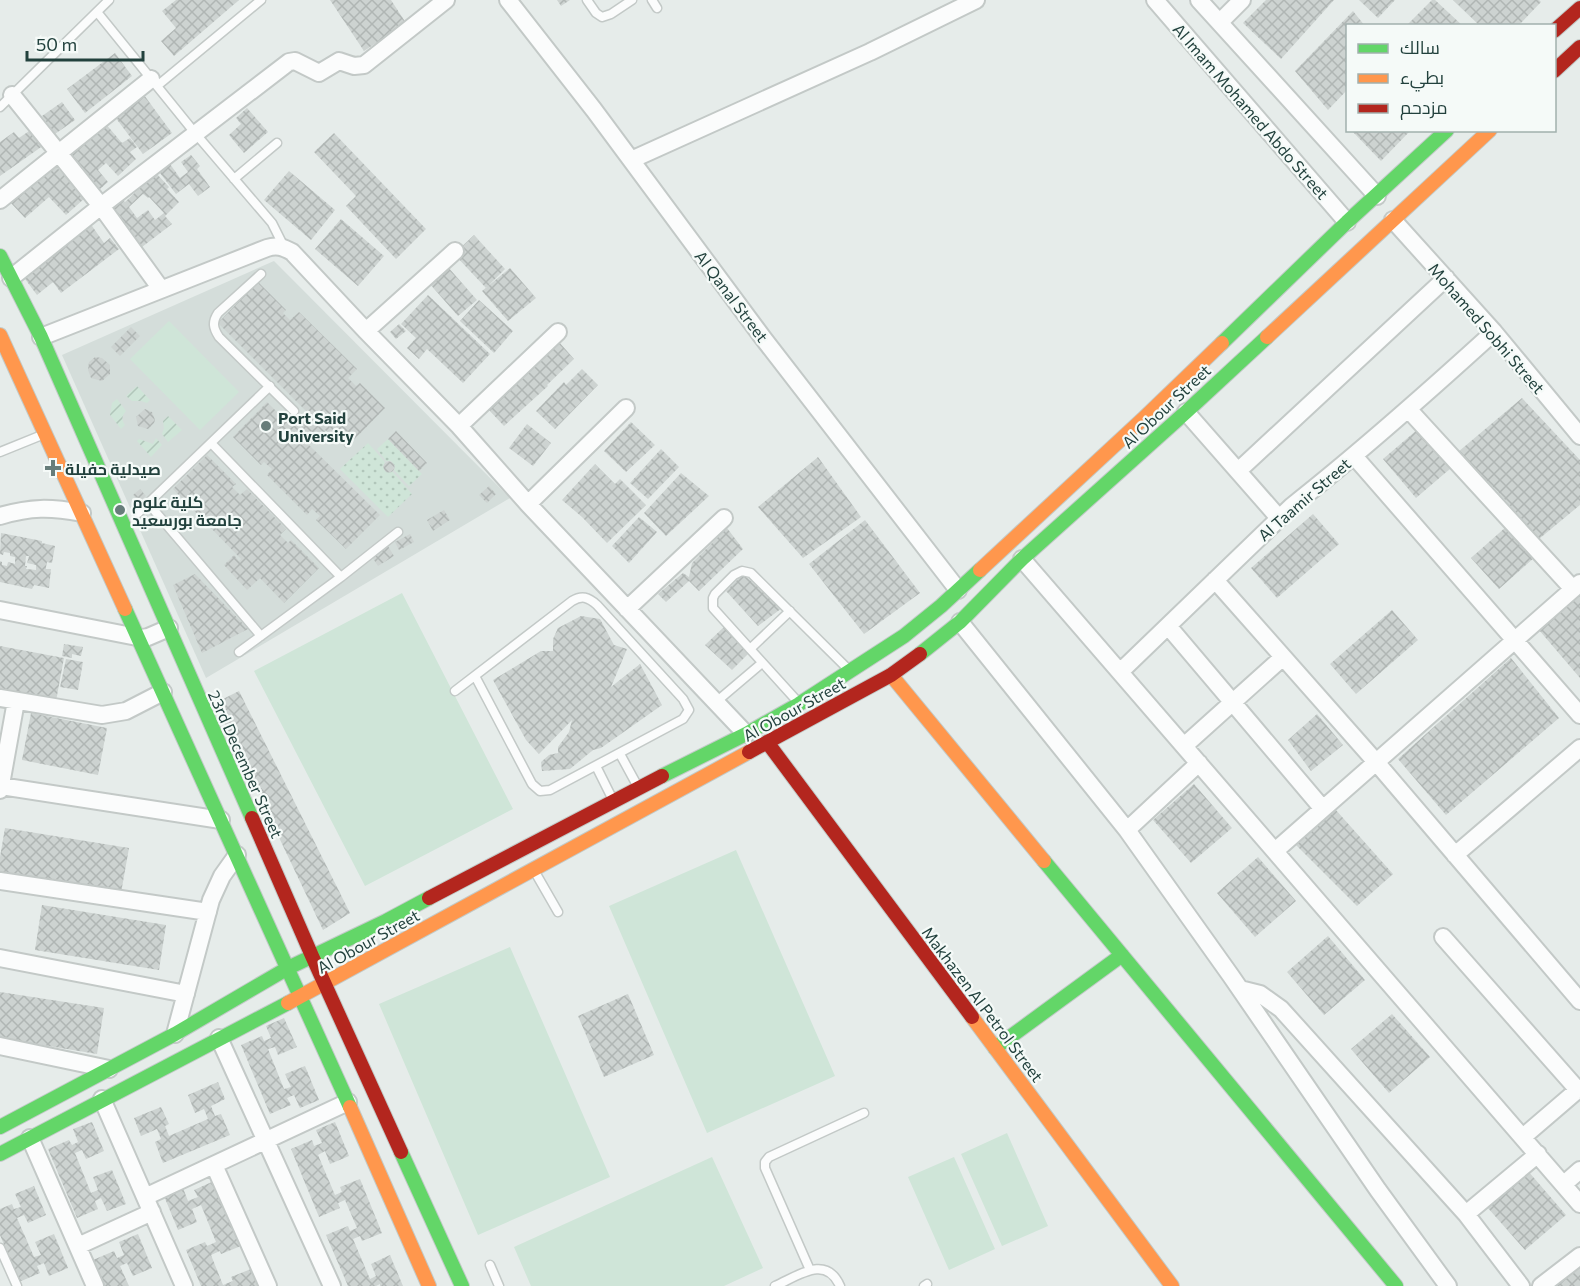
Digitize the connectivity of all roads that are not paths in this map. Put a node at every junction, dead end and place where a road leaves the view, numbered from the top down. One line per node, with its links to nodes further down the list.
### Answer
1 (109, 0): 12 (lane)
2 (261, 0): 17 (lane)
3 (446, 0): 22 (street)
4 (508, 0): 25 (street, Al Qanal Street)
5 (587, 0): 6 (lane)
6 (632, 0)
7 (976, 0): 25 (street)
8 (1155, 0): 31 (street, Al Imam Mohamed Abdo Street)
9 (1242, 0): 13 (street)
10 (1202, 1): 13 (street, Al Imam Mohamed Abdo Street)
11 (1580, 8): 14 (street)
12 (97, 12): 17 (lane); 18 (lane)
13 (1220, 22): 27 (street, Al Imam Mohamed Abdo Street)
14 (1557, 29): 15 (street)
15 (1578, 49): 16 (street)
16 (1556, 69)
17 (154, 82): 22 (lane); 24 (street)
18 (12, 95): 19 (lane); 24 (street)
19 (0, 107)
20 (1445, 132): 27 (street, Al Obour Street)
21 (1488, 132): 30 (street, Al Obour Street)
22 (195, 134): 26 (lane); 29 (street)
23 (277, 142): 26 (lane)
24 (59, 152): 28 (street); 29 (street)
25 (631, 160): 72 (street, Al Qanal Street)
26 (234, 179): 32 (lane)
27 (1377, 196): 31 (street, Al Obour Street)
28 (0, 200)
29 (101, 206): 36 (street); 38 (street)
30 (1393, 220): 37 (street, Mohamed Sobhi Street); 46 (street, Al Obour Street)
31 (1347, 222): 44 (street, Al Obour Street)
32 (284, 247): 38 (street); 39 (street)
33 (455, 251): 39 (street)
34 (0, 256): 36 (street, 23rd December Street)
35 (261, 274): 45 (lane)
36 (11, 278): 43 (street, 23rd December Street)
37 (1446, 278): 41 (street, Mohamed Sobhi Street); 59 (street)
38 (161, 289): 43 (street)
39 (366, 331): 52 (street)
40 (558, 332): 52 (street)
41 (1494, 332): 48 (street, Al Taamir Street); 55 (street, Mohamed Sobhi Street)
42 (0, 335): 53 (street)
43 (40, 337): 66 (street, 23rd December Street)
44 (1189, 375): 46 (street); 51 (street, Al Obour Street)
45 (270, 387): 49 (lane); 56 (lane)
46 (1205, 393): 50 (street, Al Obour Street)
47 (626, 408): 61 (street)
48 (1409, 410): 58 (street, Al Taamir Street); 71 (street)
49 (294, 411)
50 (1186, 412): 54 (street, Al Obour Street); 59 (street)
51 (1144, 418): 54 (street); 72 (street, Al Obour Street)
52 (459, 426): 61 (street)
53 (45, 434): 57 (lane); 62 (street)
54 (1160, 435): 68 (street, Al Obour Street)
55 (1580, 436)
56 (211, 442): 60 (lane); 69 (lane)
57 (0, 452)
58 (1354, 456): 65 (street, Al Taamir Street); 81 (street)
59 (1238, 471): 65 (street)
60 (148, 503): 66 (lane); 79 (lane)
61 (528, 504): 73 (street)
62 (82, 513): 63 (street); 80 (street)
63 (0, 516)
64 (724, 518): 73 (street)
65 (1279, 518): 70 (street, Al Taamir Street)
66 (123, 527): 78 (street, 23rd December Street)
67 (398, 532): 69 (lane)
68 (1022, 559): 76 (street, Al Obour Street); 87 (street)
69 (341, 577): 79 (lane)
70 (1215, 580): 77 (street, Al Taamir Street); 84 (street)
71 (1576, 586): 81 (street)
72 (958, 590): 86 (street, Al Obour Street)
73 (627, 609): 93 (street)
74 (0, 610): 80 (street)
75 (790, 611): 82 (lane); 82 (lane); 86 (lane)
76 (960, 622): 88 (street, Al Obour Street); 111 (street)
77 (1168, 626): 87 (street, Al Taamir Street); 94 (street)
78 (169, 628): 80 (street); 122 (street, 23rd December Street)
79 (261, 636): 83 (lane)
80 (137, 637): 91 (street)
81 (1515, 641): 96 (street); 102 (street)
82 (750, 649): 85 (lane)
83 (239, 651)
84 (1283, 657): 94 (street); 102 (street)
85 (762, 663): 93 (lane); 95 (lane)
86 (851, 671): 95 (street, Al Obour Street)
87 (1120, 672): 99 (street)
88 (891, 675): 98 (street, Al Obour Street); 121 (street)
89 (474, 676): 90 (lane); 101 (lane); 104 (lane)
90 (455, 691)
91 (163, 692): 92 (street); 109 (street)
92 (8, 700): 106 (street)
93 (716, 702): 97 (street)
94 (1232, 702): 99 (street); 108 (street)
95 (799, 704): 97 (street, Al Obour Street)
96 (1580, 715)
97 (746, 734): 105 (street, Al Obour Street)
98 (767, 742): 112 (street, Al Obour Street); 133 (street, Makhazen Al Petrol Street)
99 (1184, 746): 103 (street)
100 (1580, 748): 115 (street)
101 (620, 754): 104 (lane); 105 (lane)
102 (1376, 762): 108 (street); 115 (street)
103 (1199, 763): 111 (street); 113 (street)
104 (596, 766): 107 (lane)
105 (639, 787): 107 (street, Al Obour Street)
106 (0, 788): 109 (street)
107 (614, 800): 110 (street, Al Obour Street)
108 (1323, 809): 113 (street)
109 (221, 820): 114 (street)
110 (570, 823): 112 (street); 122 (street, Al Obour Street)
111 (1127, 830): 126 (street)
112 (579, 844): 116 (street, Al Obour Street)
113 (1275, 851): 140 (street)
114 (237, 855): 118 (street); 124 (street)
115 (1455, 855): 129 (street)
116 (533, 869): 119 (lane); 125 (street, Al Obour Street)
117 (0, 880): 118 (street)
118 (208, 912): 127 (street)
119 (558, 912)
120 (1443, 937): 135 (street)
121 (1122, 955): 133 (street); 167 (street)
122 (312, 956): 124 (street, Al Obour Street); 125 (street, 23rd December Street)
123 (0, 958): 127 (street)
124 (288, 968): 128 (street); 130 (street, Al Obour Street)
125 (324, 983): 128 (street, Al Obour Street); 162 (street, 23rd December Street)
126 (1240, 989): 150 (street); 168 (street)
127 (186, 994): 130 (street)
128 (301, 996): 131 (street, Al Obour Street); 137 (street)
129 (1580, 1000)
130 (175, 1034): 134 (street, Al Obour Street)
131 (219, 1038): 136 (street, Al Obour Street); 142 (street)
132 (0, 1046): 134 (street)
133 (994, 1048): 166 (street, Makhazen Al Petrol Street)
134 (109, 1069): 139 (street, Al Obour Street)
135 (1579, 1089): 140 (street)
136 (102, 1100): 141 (street, Al Obour Street); 148 (street)
137 (348, 1102): 142 (street); 161 (street)
138 (864, 1113): 155 (lane)
139 (0, 1127)
140 (1523, 1137): 144 (street)
141 (30, 1138): 143 (street, Al Obour Street); 151 (street)
142 (266, 1141): 145 (street); 160 (street)
143 (0, 1154)
144 (1538, 1154): 147 (street); 150 (street)
145 (214, 1165): 148 (street); 159 (street)
146 (1580, 1170): 147 (street)
147 (1564, 1184): 149 (street)
148 (148, 1204): 151 (street); 158 (street)
149 (1580, 1204)
150 (1466, 1214): 169 (street)
151 (78, 1246): 156 (street)
152 (0, 1248): 157 (lane)
153 (1580, 1256): 170 (street)
154 (489, 1265): 163 (lane)
155 (810, 1270): 164 (lane); 165 (lane)
156 (92, 1285)
157 (17, 1286)
158 (184, 1286)
159 (268, 1286)
160 (332, 1286)
161 (429, 1286)
162 (462, 1286)
163 (499, 1286)
164 (776, 1286)
165 (840, 1286)
166 (1172, 1286)
167 (1396, 1286)
168 (1448, 1286)
169 (1521, 1286)
170 (1541, 1286)

